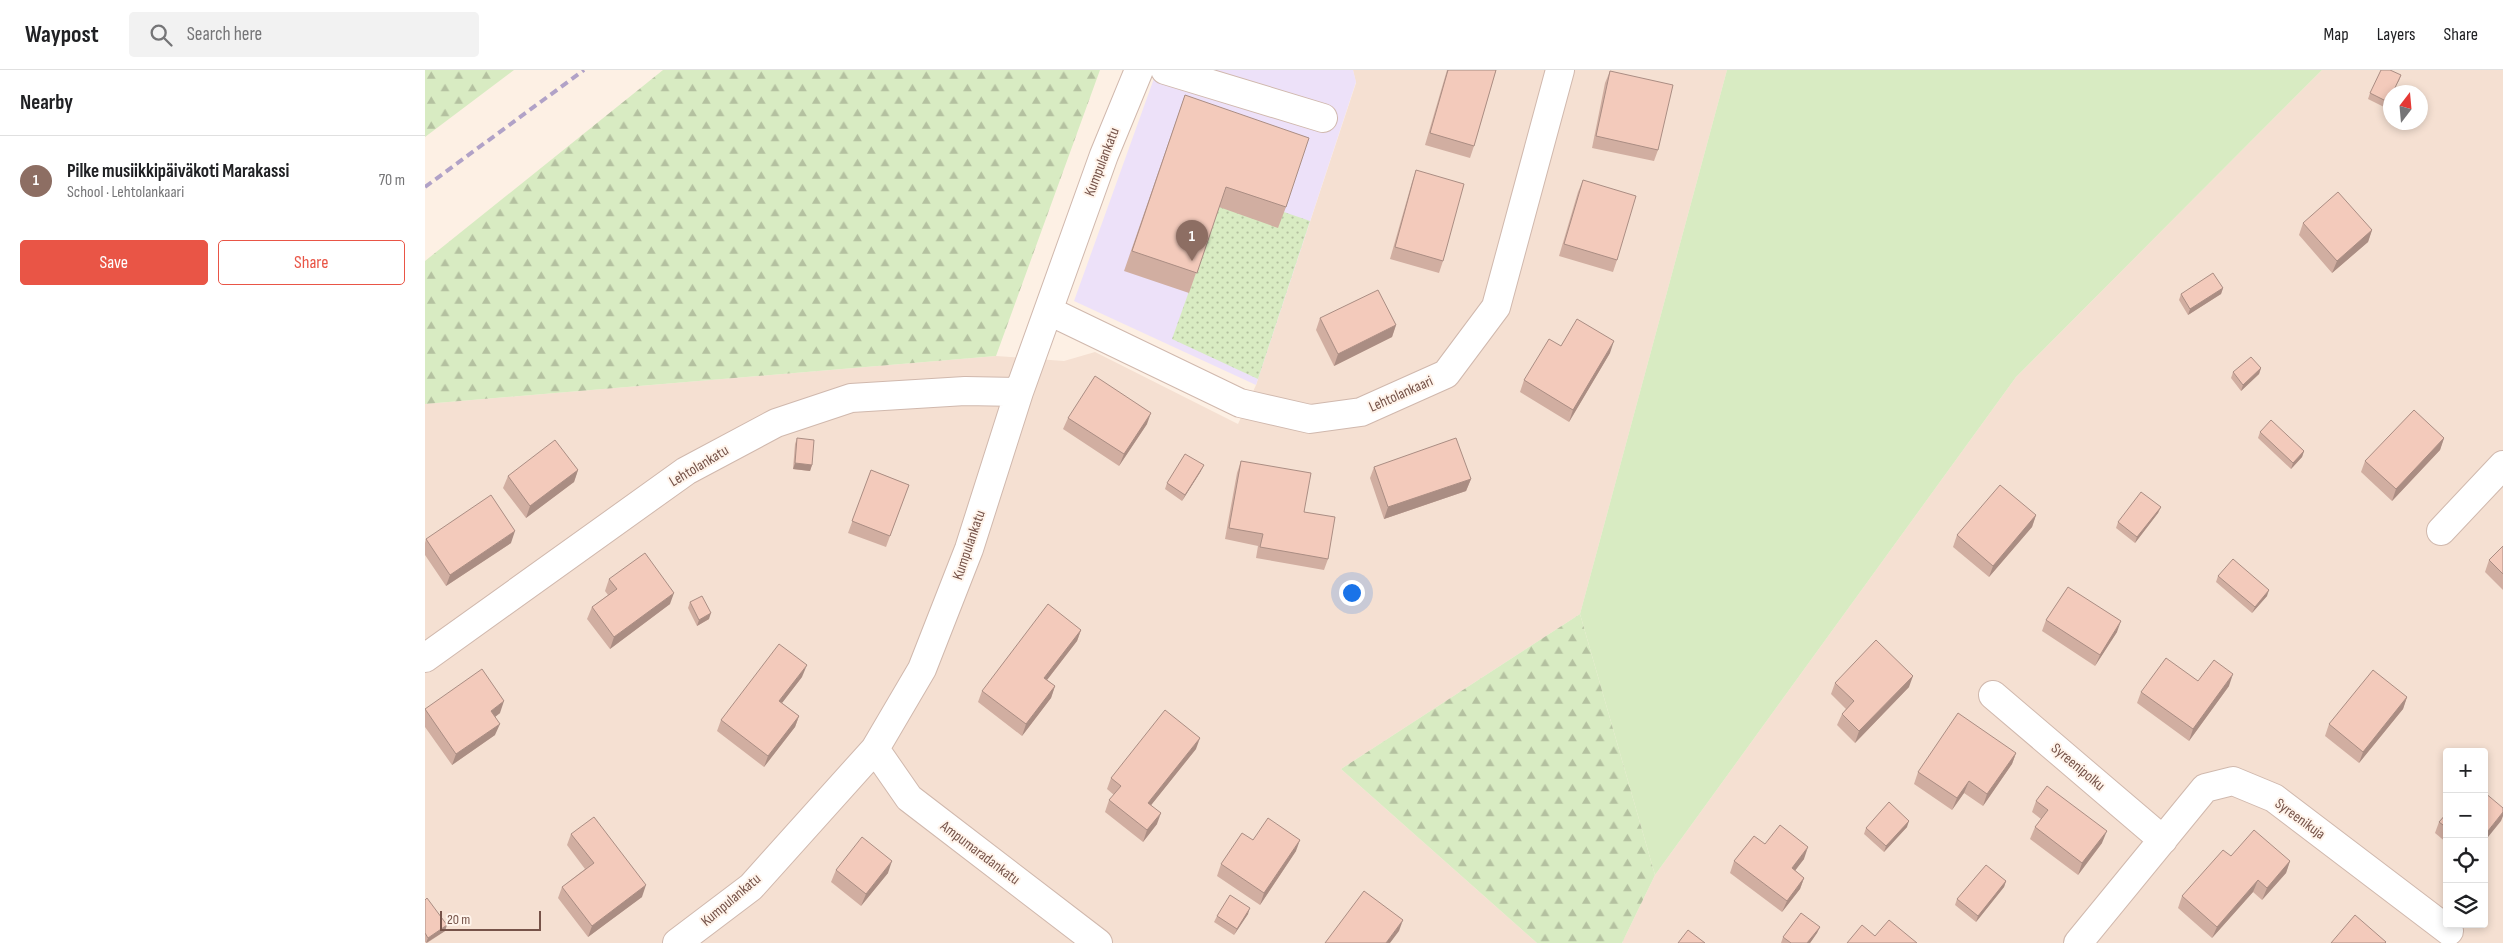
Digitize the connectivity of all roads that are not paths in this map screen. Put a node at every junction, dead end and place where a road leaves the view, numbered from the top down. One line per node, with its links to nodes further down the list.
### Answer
1 (1139, 70): 5 (street, Kumpulankatu)
2 (1165, 70): 4 (street)
3 (1560, 70): 5 (street, Lehtolankaari)
4 (1323, 118)
5 (1049, 311): 6 (street, Kumpulankatu)
6 (1019, 392): 9 (street, Lehtolankatu); 11 (street, Kumpulankatu)
7 (2503, 465): 8 (street)
8 (2441, 531)
9 (425, 658)
10 (1993, 695): 12 (street, Syreenipolku)
11 (875, 749): 14 (street, Kumpulankatu); 15 (street, Ampumaradankatu)
12 (2163, 840): 13 (street, Syreenikuja); 16 (street, Syreenikuja)
13 (2449, 931)
14 (677, 943)
15 (1098, 943)
16 (2078, 943)

